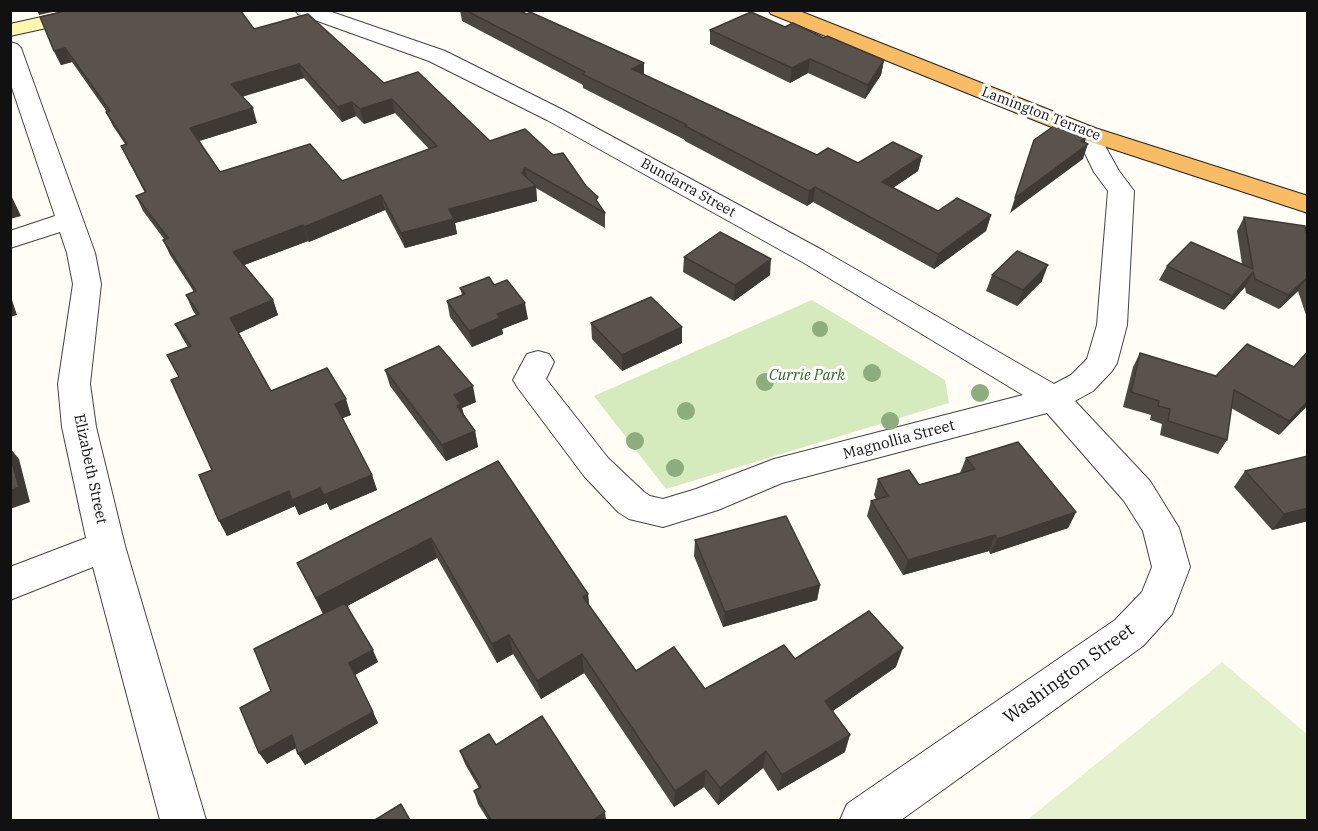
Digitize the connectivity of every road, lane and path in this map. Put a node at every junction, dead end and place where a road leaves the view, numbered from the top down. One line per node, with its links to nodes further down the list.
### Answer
1 (104, 10): 5 (main road)
2 (305, 10): 13 (street, Bundarra Street)
3 (778, 10): 7 (highway, Lamington Terrace)
4 (814, 10): 8 (highway, Lamington Terrace)
5 (10, 30)
6 (10, 48): 10 (street, Elizabeth Street)
7 (1087, 133): 9 (highway, Lamington Terrace); 13 (street, Magnollia Street)
8 (1308, 189)
9 (1308, 205)
10 (71, 219): 11 (street); 14 (street, Elizabeth Street)
11 (10, 240)
12 (538, 362): 13 (street, Magnollia Street)
13 (1054, 399): 17 (street, Washington Street)
14 (106, 546): 15 (street); 16 (street, Elizabeth Street)
15 (10, 584)
16 (183, 820)
17 (863, 820)

